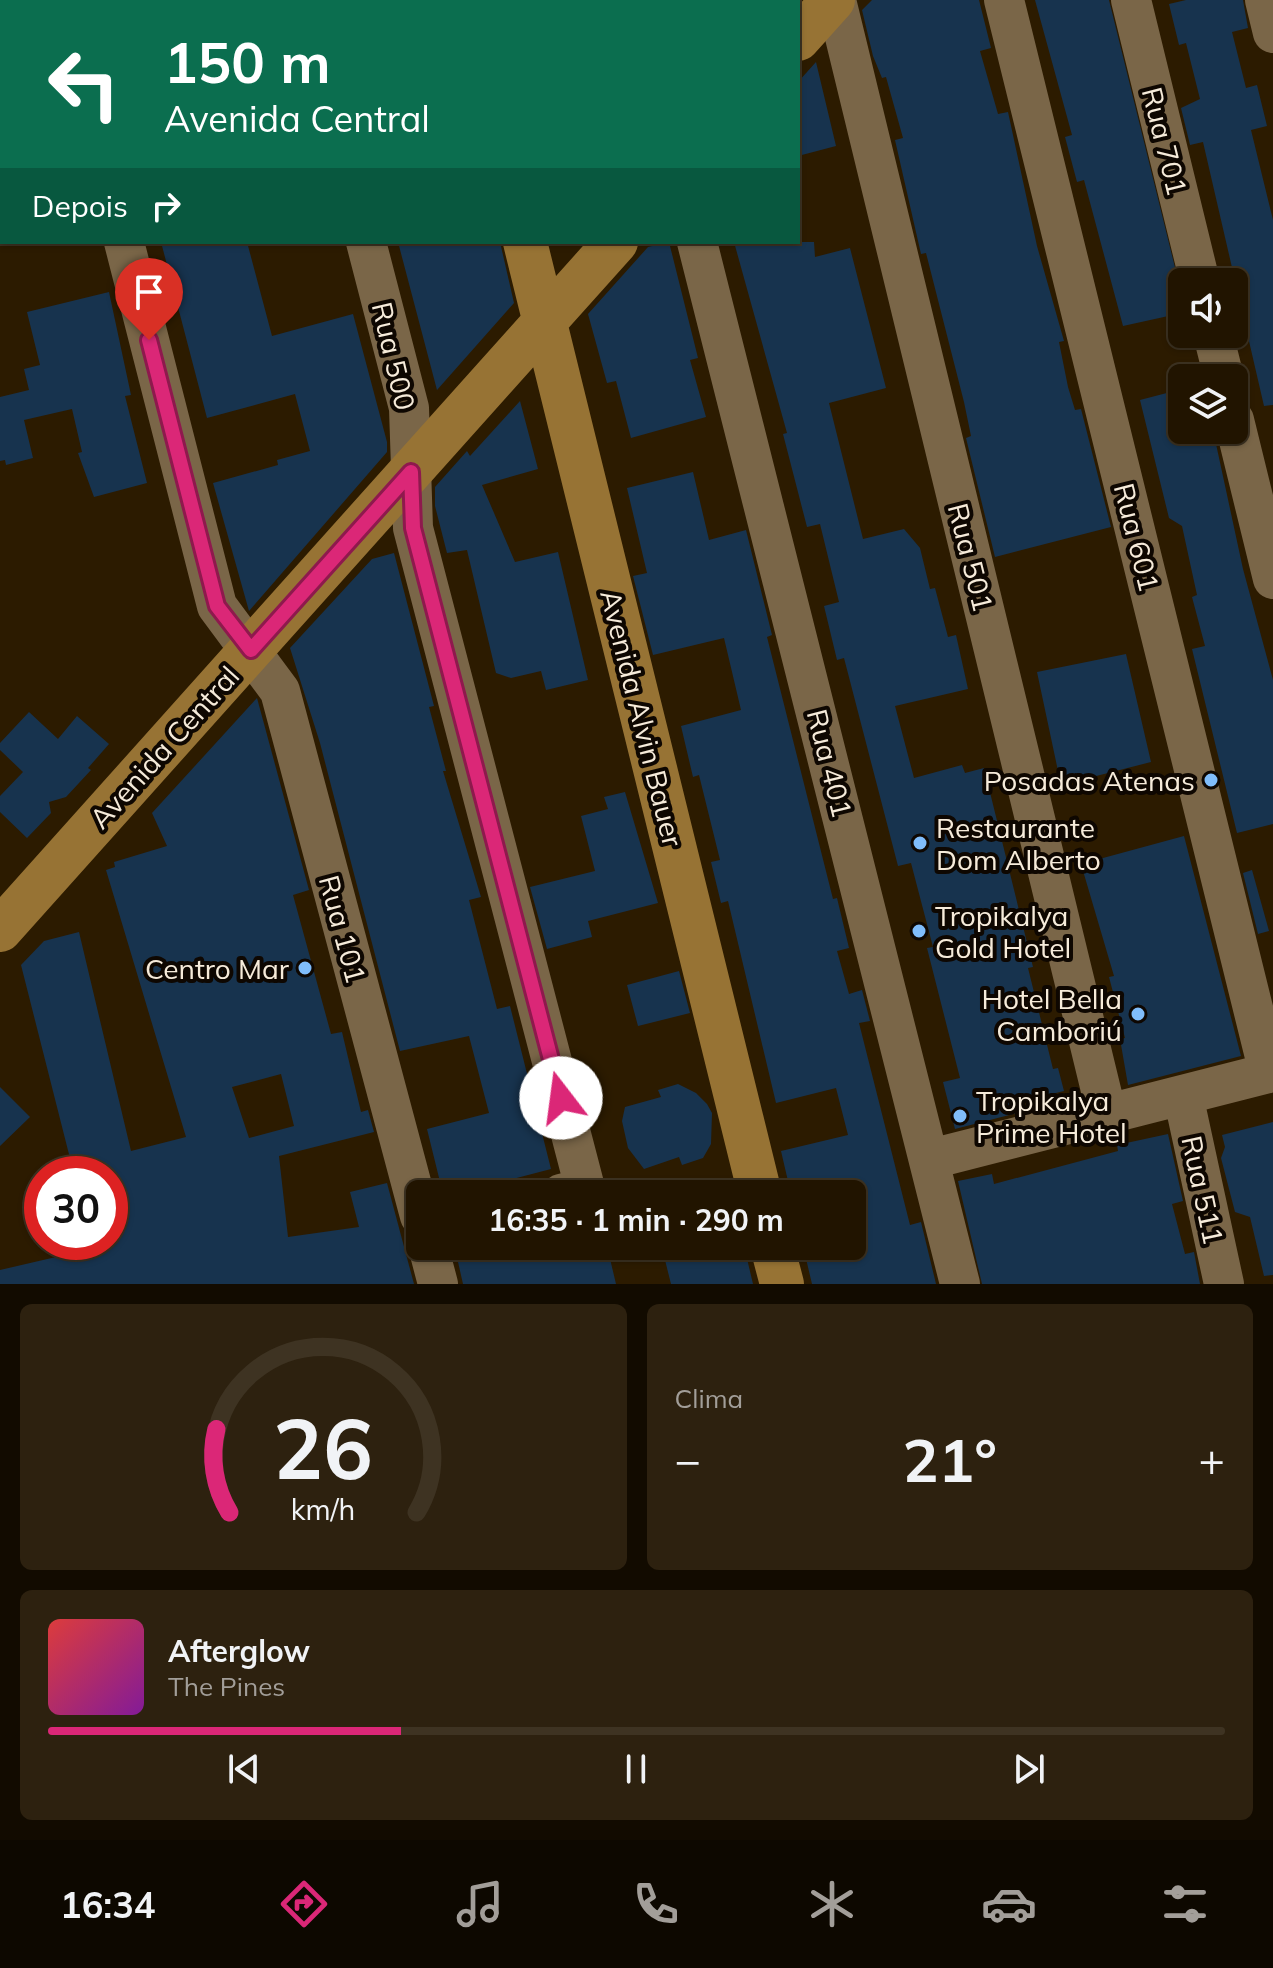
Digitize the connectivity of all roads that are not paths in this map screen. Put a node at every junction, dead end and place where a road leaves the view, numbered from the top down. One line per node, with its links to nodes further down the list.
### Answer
1 (835, 0): 6 (main road); 20 (street, Rua 501)
2 (1004, 0): 19 (street, Rua 601)
3 (1131, 0): 12 (street, Rua 701)
4 (1265, 0): 5 (street)
5 (1273, 33)
6 (800, 37)
7 (125, 244): 17 (street, Rua 101)
8 (367, 244): 15 (street, Rua 500)
9 (526, 244): 13 (main road, Avenida Alvin Bauer)
10 (614, 244): 13 (main road, Avenida Central)
11 (698, 244): 21 (street, Rua 401)
12 (1197, 268)
13 (545, 322): 15 (main road, Avenida Central); 24 (main road, Avenida Alvin Bauer)
14 (1240, 444): 16 (street)
15 (411, 472): 17 (main road, Avenida Central); 23 (street, Rua 500)
16 (1273, 579)
17 (251, 650): 18 (main road, Avenida Central); 22 (street, Rua 101)
18 (0, 930)
19 (1183, 1095): 20 (street); 30 (street, Rua 511)
20 (1107, 1115): 21 (street)
21 (931, 1159): 29 (street, Rua 401)
22 (410, 1180)
23 (583, 1180)
24 (757, 1180)
25 (432, 1260): 27 (street)
26 (776, 1260): 28 (main road)
27 (438, 1284)
28 (782, 1284)
29 (960, 1284)
30 (1224, 1284)

